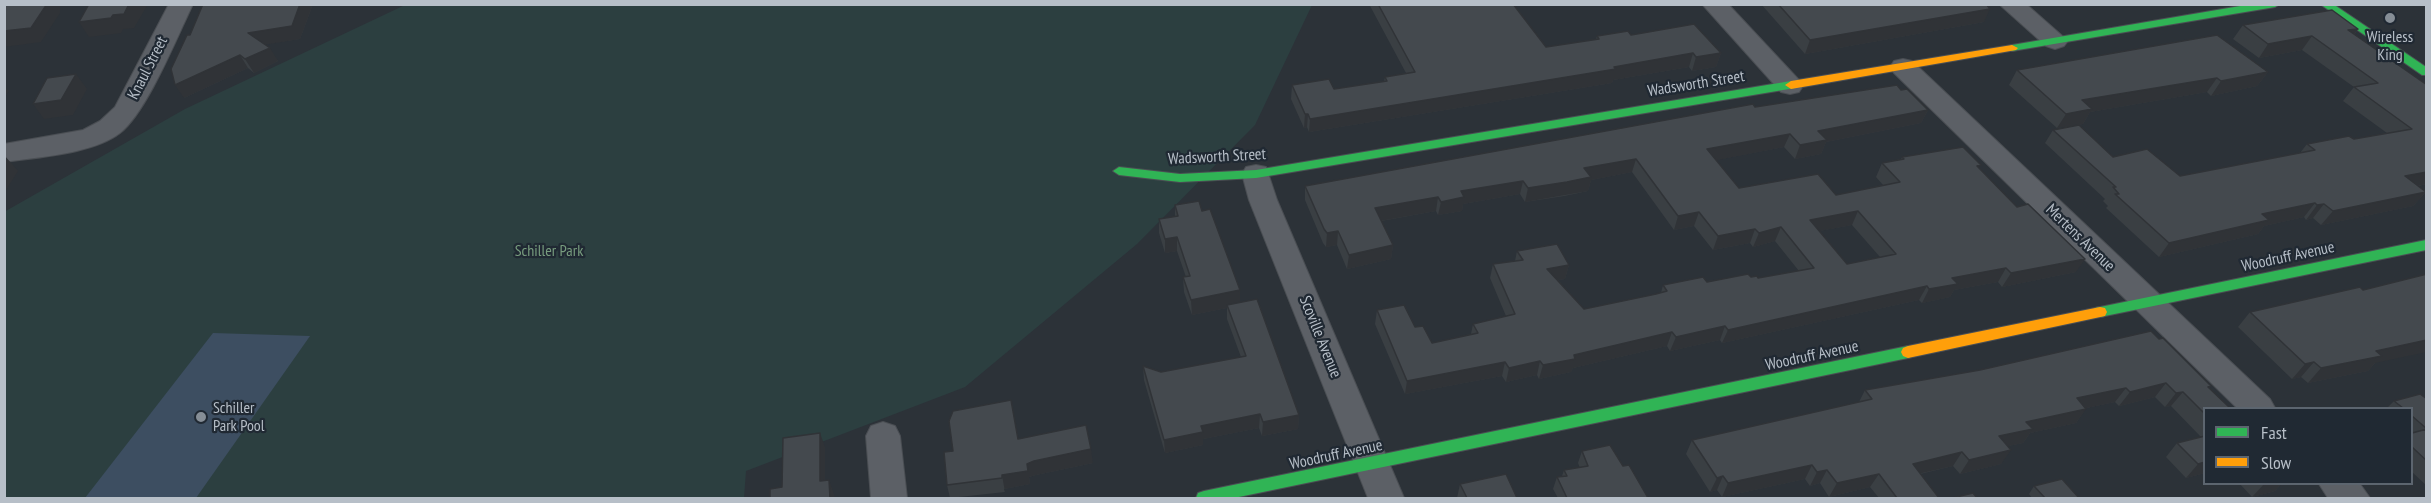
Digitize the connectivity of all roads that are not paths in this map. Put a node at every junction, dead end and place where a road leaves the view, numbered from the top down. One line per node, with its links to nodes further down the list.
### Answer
1 (181, 4): 10 (street, Knaul Street)
2 (1714, 4): 9 (street)
3 (2011, 4): 6 (street)
4 (2275, 4): 6 (street, Wadsworth Street)
5 (2325, 4): 8 (street)
6 (2055, 42): 7 (street, Wadsworth Street)
7 (1903, 67): 9 (street, Wadsworth Street); 14 (street, Mertens Avenue)
8 (2427, 72)
9 (1790, 86): 12 (street, Wadsworth Street)
10 (4, 153)
11 (1119, 171): 12 (street, Wadsworth Street)
12 (1256, 174): 17 (street, Scoville Avenue)
13 (2427, 245): 14 (street, Woodruff Avenue)
14 (2147, 302): 15 (street, Mertens Avenue); 17 (street, Woodruff Avenue)
15 (2257, 407)
16 (883, 436): 19 (street)
17 (1372, 465): 20 (street, Woodruff Avenue); 21 (street, Scoville Avenue)
18 (2338, 485): 22 (street)
19 (889, 498)
20 (1204, 498)
21 (1386, 498)
22 (2352, 498)

